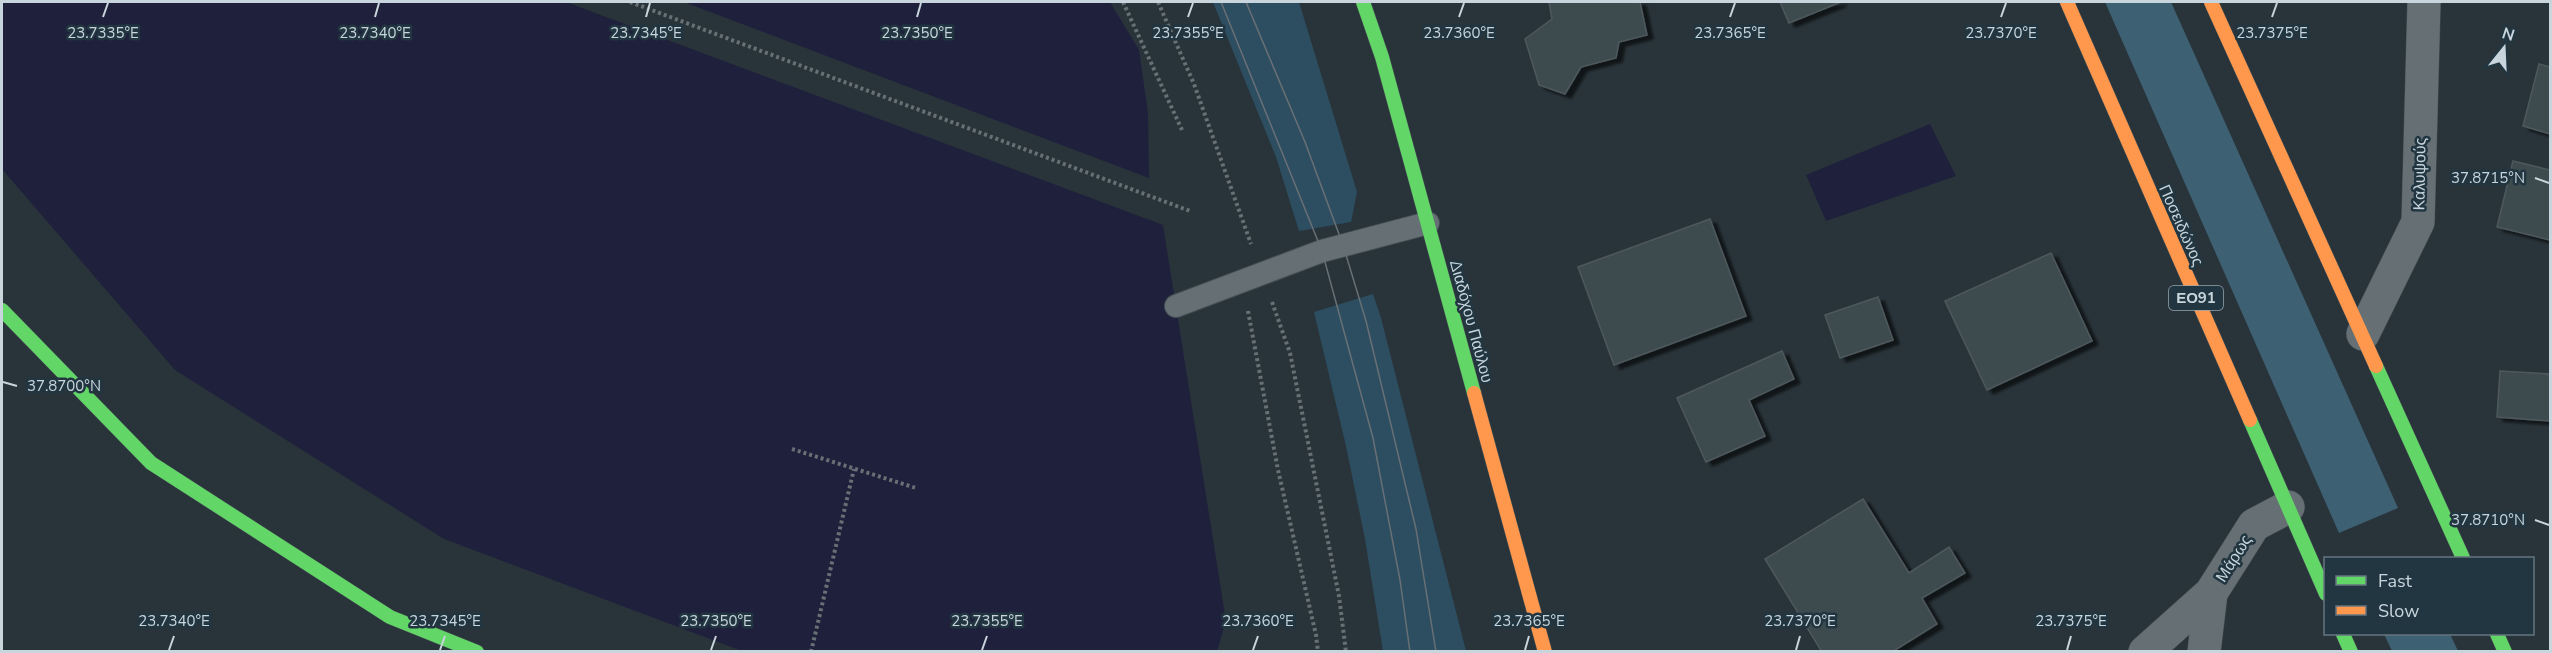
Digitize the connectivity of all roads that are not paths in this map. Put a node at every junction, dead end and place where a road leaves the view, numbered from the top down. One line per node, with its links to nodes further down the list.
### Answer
1 (1363, 2): 5 (main road, Διαδόχου Παύλου)
2 (2067, 2): 9 (main road, Ποσειδώνος / ΕΟ91)
3 (2211, 2): 8 (main road)
4 (2424, 2): 8 (street, Καλυψούς)
5 (1428, 223): 6 (lane); 16 (main road, Διαδόχου Παύλου)
6 (1176, 306)
7 (2, 310): 15 (main road)
8 (2363, 334): 10 (main road)
9 (2288, 507): 11 (main road, Ποσειδώνος / ΕΟ91); 12 (street, Μάρως)
10 (2463, 557)
11 (2324, 592)
12 (2211, 593): 17 (street, Μάρως); 18 (street, Μάρως)
13 (2344, 635): 19 (main road)
14 (2498, 635): 20 (main road)
15 (477, 651)
16 (1545, 651)
17 (2145, 651)
18 (2204, 651)
19 (2351, 651)
20 (2505, 651)

